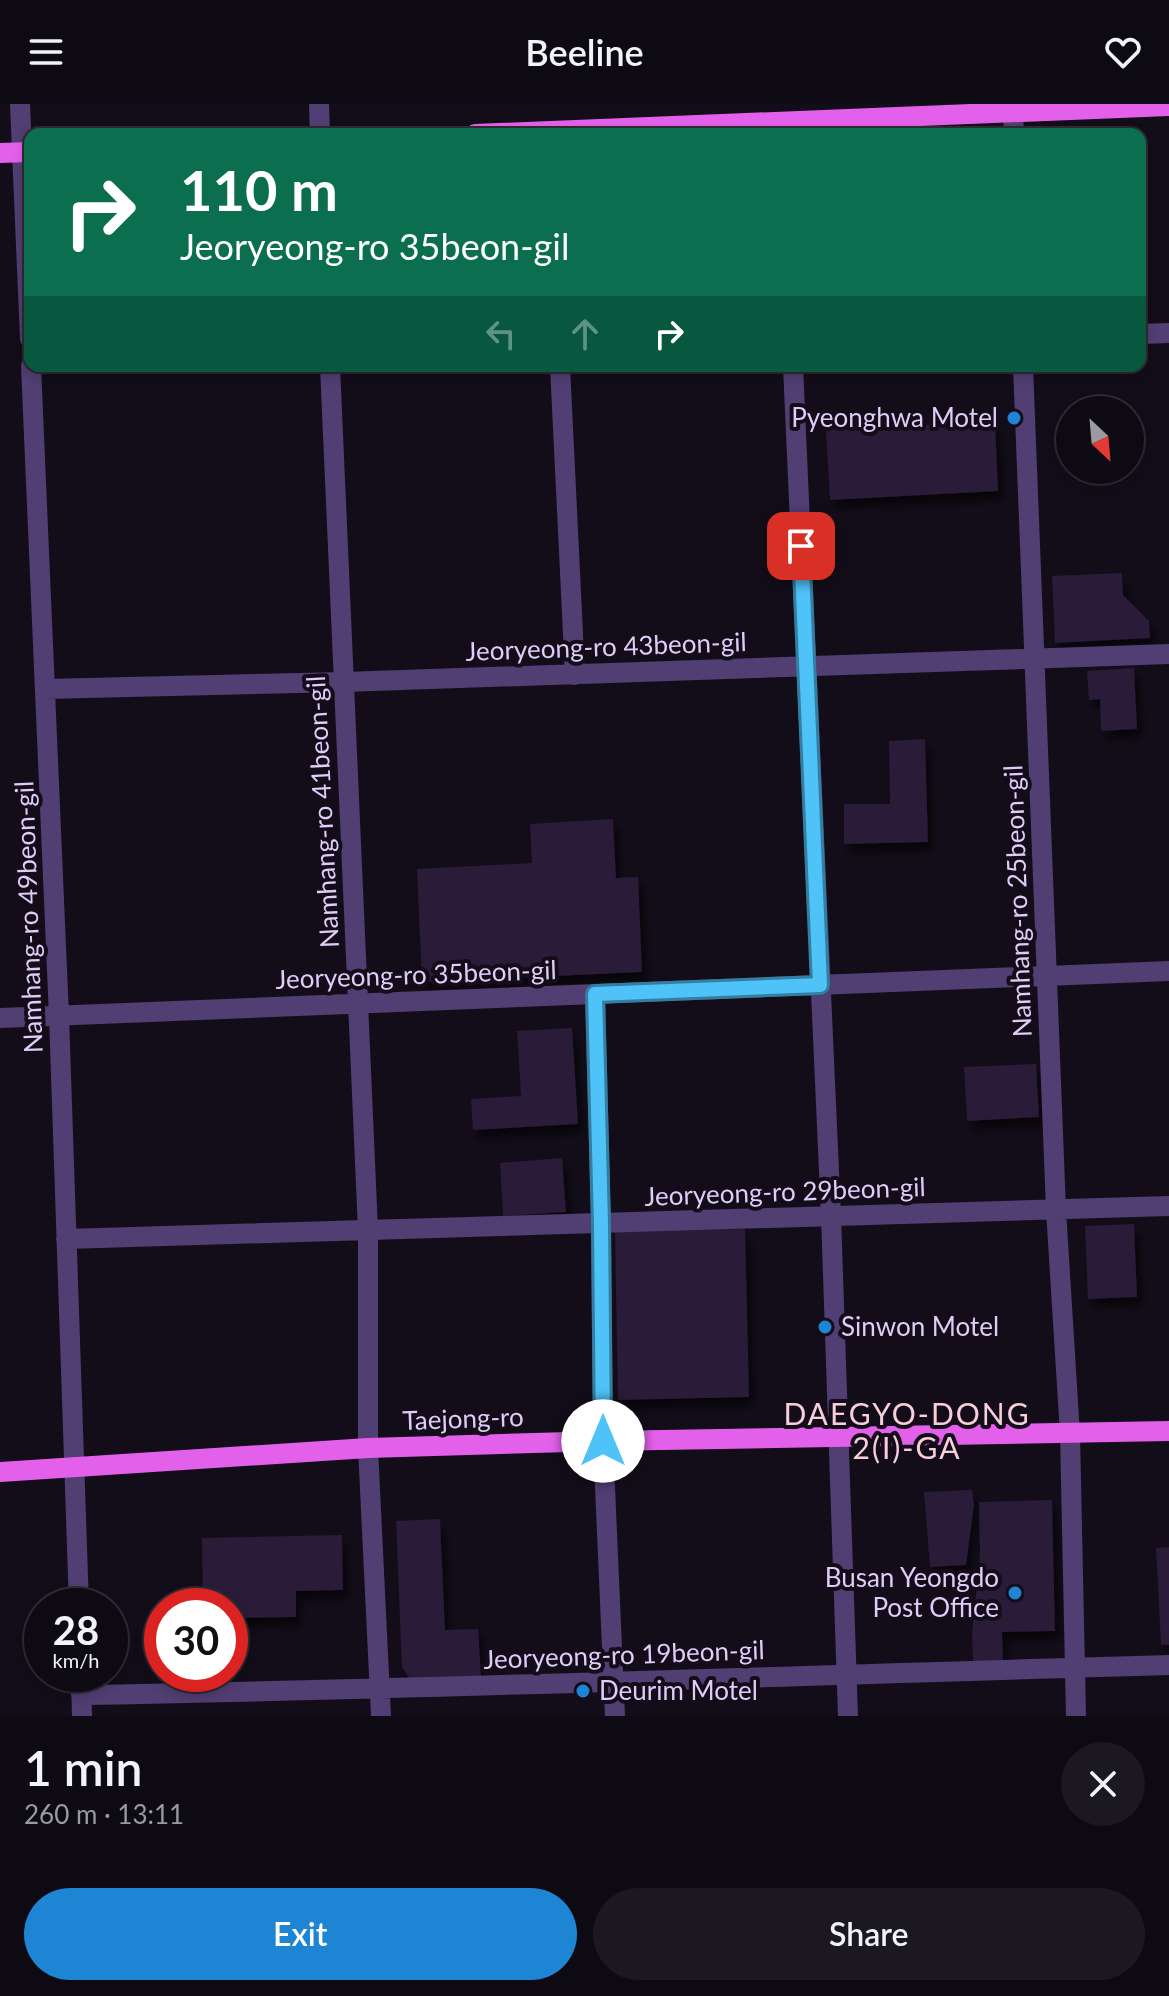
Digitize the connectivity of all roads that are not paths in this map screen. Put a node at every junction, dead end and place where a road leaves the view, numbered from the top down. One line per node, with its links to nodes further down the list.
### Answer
1 (20, 104): 8 (street)
2 (319, 104): 5 (street)
3 (1169, 106): 4 (main road)
4 (1013, 112): 6 (main road); 7 (street)
5 (320, 128)
6 (782, 128)
7 (1014, 128)
8 (24, 136)
9 (24, 152): 10 (main road)
10 (0, 153)
11 (1169, 333): 12 (street)
12 (1146, 334)
13 (31, 372): 23 (street, Namhang-ro 49beon-gil)
14 (330, 372): 22 (street, Namhang-ro 41beon-gil)
15 (560, 372): 21 (street)
16 (793, 372): 20 (street)
17 (1023, 372): 19 (street, Namhang-ro 25beon-gil)
18 (1169, 654): 19 (street, Jeoryeong-ro 43beon-gil)
19 (1035, 659): 20 (street, Jeoryeong-ro 43beon-gil); 25 (street, Namhang-ro 25beon-gil)
20 (806, 666): 21 (street, Jeoryeong-ro 43beon-gil); 26 (street)
21 (575, 675): 22 (street, Jeoryeong-ro 43beon-gil)
22 (344, 682): 23 (street, Jeoryeong-ro 43beon-gil); 28 (street, Namhang-ro 41beon-gil)
23 (45, 689): 29 (street, Namhang-ro 49beon-gil)
24 (1169, 971): 25 (street, Jeoryeong-ro 35beon-gil)
25 (1047, 976): 26 (street, Jeoryeong-ro 35beon-gil); 32 (street, Namhang-ro 25beon-gil)
26 (820, 985): 27 (street, Jeoryeong-ro 35beon-gil); 33 (street)
27 (595, 994): 28 (street, Jeoryeong-ro 35beon-gil); 34 (street)
28 (358, 1004): 29 (street, Jeoryeong-ro 35beon-gil); 35 (street, Namhang-ro 41beon-gil)
29 (59, 1016): 30 (street, Jeoryeong-ro 35beon-gil); 36 (street, Namhang-ro 49beon-gil)
30 (0, 1018)
31 (1169, 1206): 32 (street, Jeoryeong-ro 29beon-gil)
32 (1056, 1210): 33 (street, Jeoryeong-ro 29beon-gil); 38 (street, Namhang-ro 25beon-gil)
33 (831, 1216): 34 (street, Jeoryeong-ro 29beon-gil); 39 (street)
34 (601, 1223): 35 (street, Jeoryeong-ro 29beon-gil); 40 (street)
35 (368, 1230): 36 (street, Jeoryeong-ro 29beon-gil); 41 (street, Namhang-ro 41beon-gil)
36 (66, 1239): 42 (street, Namhang-ro 49beon-gil)
37 (1169, 1431): 38 (main road, Taejong-ro)
38 (1070, 1434): 39 (main road, Taejong-ro); 46 (street, Namhang-ro 25beon-gil)
39 (837, 1438): 40 (main road, Taejong-ro); 47 (street)
40 (603, 1441): 41 (main road, Taejong-ro); 48 (street)
41 (368, 1448): 42 (main road, Taejong-ro); 50 (street, Namhang-ro 41beon-gil)
42 (74, 1466): 43 (main road, Taejong-ro); 44 (street, Namhang-ro 49beon-gil)
43 (0, 1472)
44 (78, 1588)
45 (1169, 1665): 46 (street, Jeoryeong-ro 19beon-gil)
46 (1074, 1668): 47 (street, Jeoryeong-ro 19beon-gil); 56 (street, Namhang-ro 25beon-gil)
47 (847, 1674): 48 (street, Jeoryeong-ro 19beon-gil); 55 (street)
48 (613, 1681): 50 (street, Jeoryeong-ro 19beon-gil); 54 (street)
49 (128, 1685): 50 (street, Jeoryeong-ro 19beon-gil)
50 (380, 1690): 53 (street, Namhang-ro 41beon-gil)
51 (81, 1692): 52 (street)
52 (82, 1716)
53 (381, 1716)
54 (615, 1716)
55 (848, 1716)
56 (1076, 1716)

